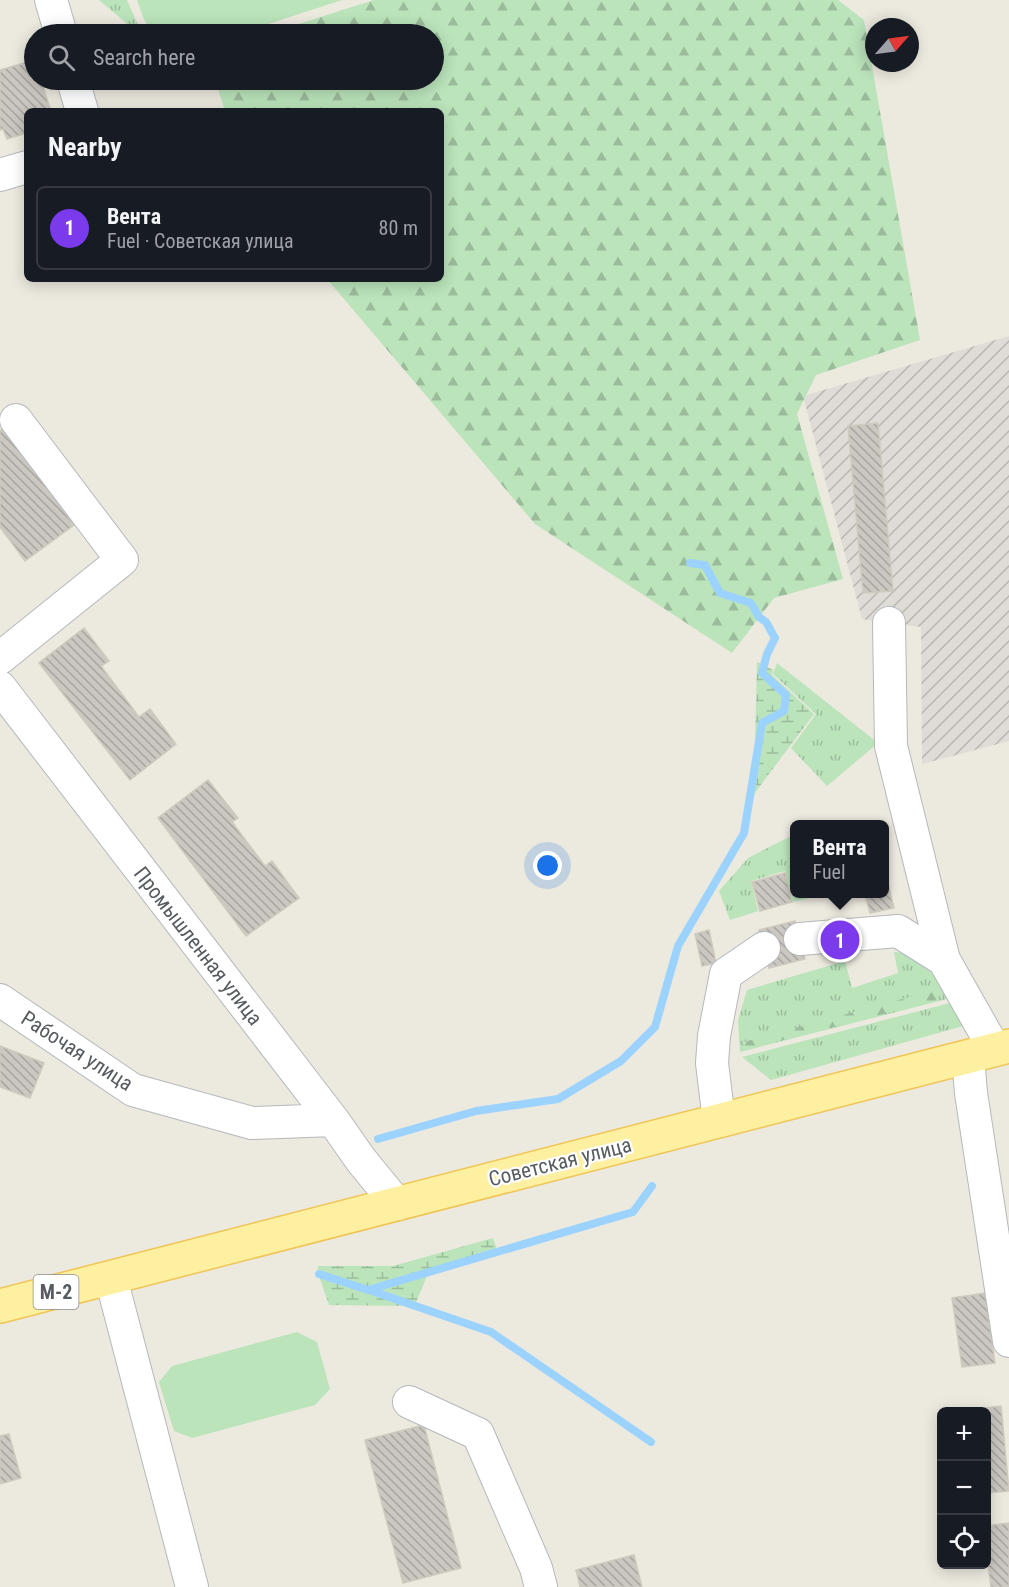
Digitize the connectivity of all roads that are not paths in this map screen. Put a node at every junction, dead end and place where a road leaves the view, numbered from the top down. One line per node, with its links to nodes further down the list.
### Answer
1 (51, 0): 2 (street)
2 (58, 24)
3 (76, 90): 4 (street)
4 (81, 108)
5 (24, 168): 6 (street)
6 (0, 175)
7 (16, 420): 9 (street)
8 (889, 623): 13 (street)
9 (0, 658)
10 (0, 687): 16 (street, Промышленная улица)
11 (800, 939): 13 (street)
12 (764, 948): 17 (street)
13 (944, 960): 15 (street)
14 (0, 1000): 16 (street, Рабочая улица)
15 (991, 1051): 17 (main road, Советская улица); 21 (street)
16 (333, 1120): 18 (street, Промышленная улица)
17 (719, 1121): 18 (main road, Советская улица)
18 (397, 1204): 19 (main road, Советская улица)
19 (111, 1278): 20 (main road, М-2); 23 (street)
20 (0, 1306)
21 (1009, 1341)
22 (408, 1402): 24 (street)
23 (192, 1587)
24 (541, 1587)

